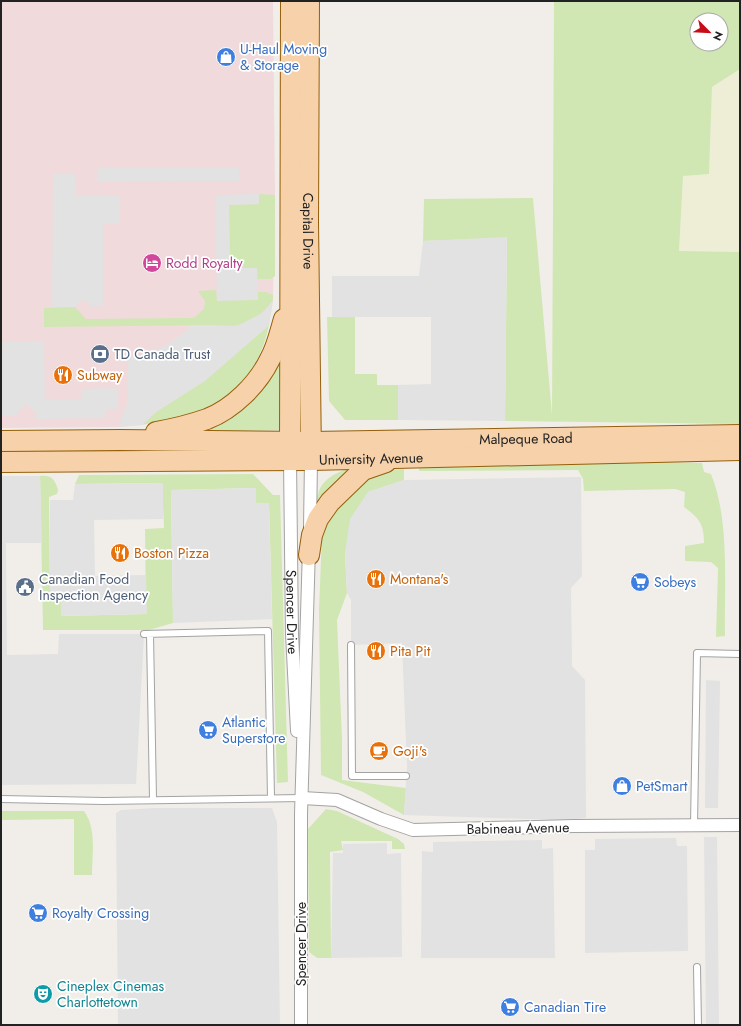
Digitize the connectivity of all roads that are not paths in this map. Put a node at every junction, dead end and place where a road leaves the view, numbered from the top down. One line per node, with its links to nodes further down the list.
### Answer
1 (291, 1): 3 (main road, Capital Drive)
2 (309, 1): 9 (main road, Capital Drive)
3 (290, 302): 5 (main road); 8 (main road, Capital Drive)
4 (740, 435): 9 (main road, Malpeque Road)
5 (120, 440): 6 (main road, University Avenue); 8 (main road, University Avenue)
6 (1, 441)
7 (740, 450): 10 (main road, University Avenue)
8 (290, 451): 9 (main road, University Avenue); 11 (main road, University Avenue); 16 (street, Spencer Drive)
9 (311, 451): 10 (main road, University Avenue); 12 (street, Spencer Drive)
10 (438, 456): 12 (main road)
11 (1, 462)
12 (309, 555): 16 (street, Spencer Drive)
13 (351, 645): 15 (lane)
14 (740, 654): 21 (lane)
15 (406, 776)
16 (302, 782): 18 (street, Spencer Drive)
17 (271, 798): 18 (lane); 20 (lane); 20 (lane)
18 (302, 798): 21 (street, Babineau Avenue); 24 (street, Spencer Drive)
19 (1, 799): 20 (lane)
20 (153, 799)
21 (694, 825): 22 (street, Babineau Avenue)
22 (740, 825)
23 (697, 967): 25 (lane)
24 (301, 1025)
25 (698, 1025)

